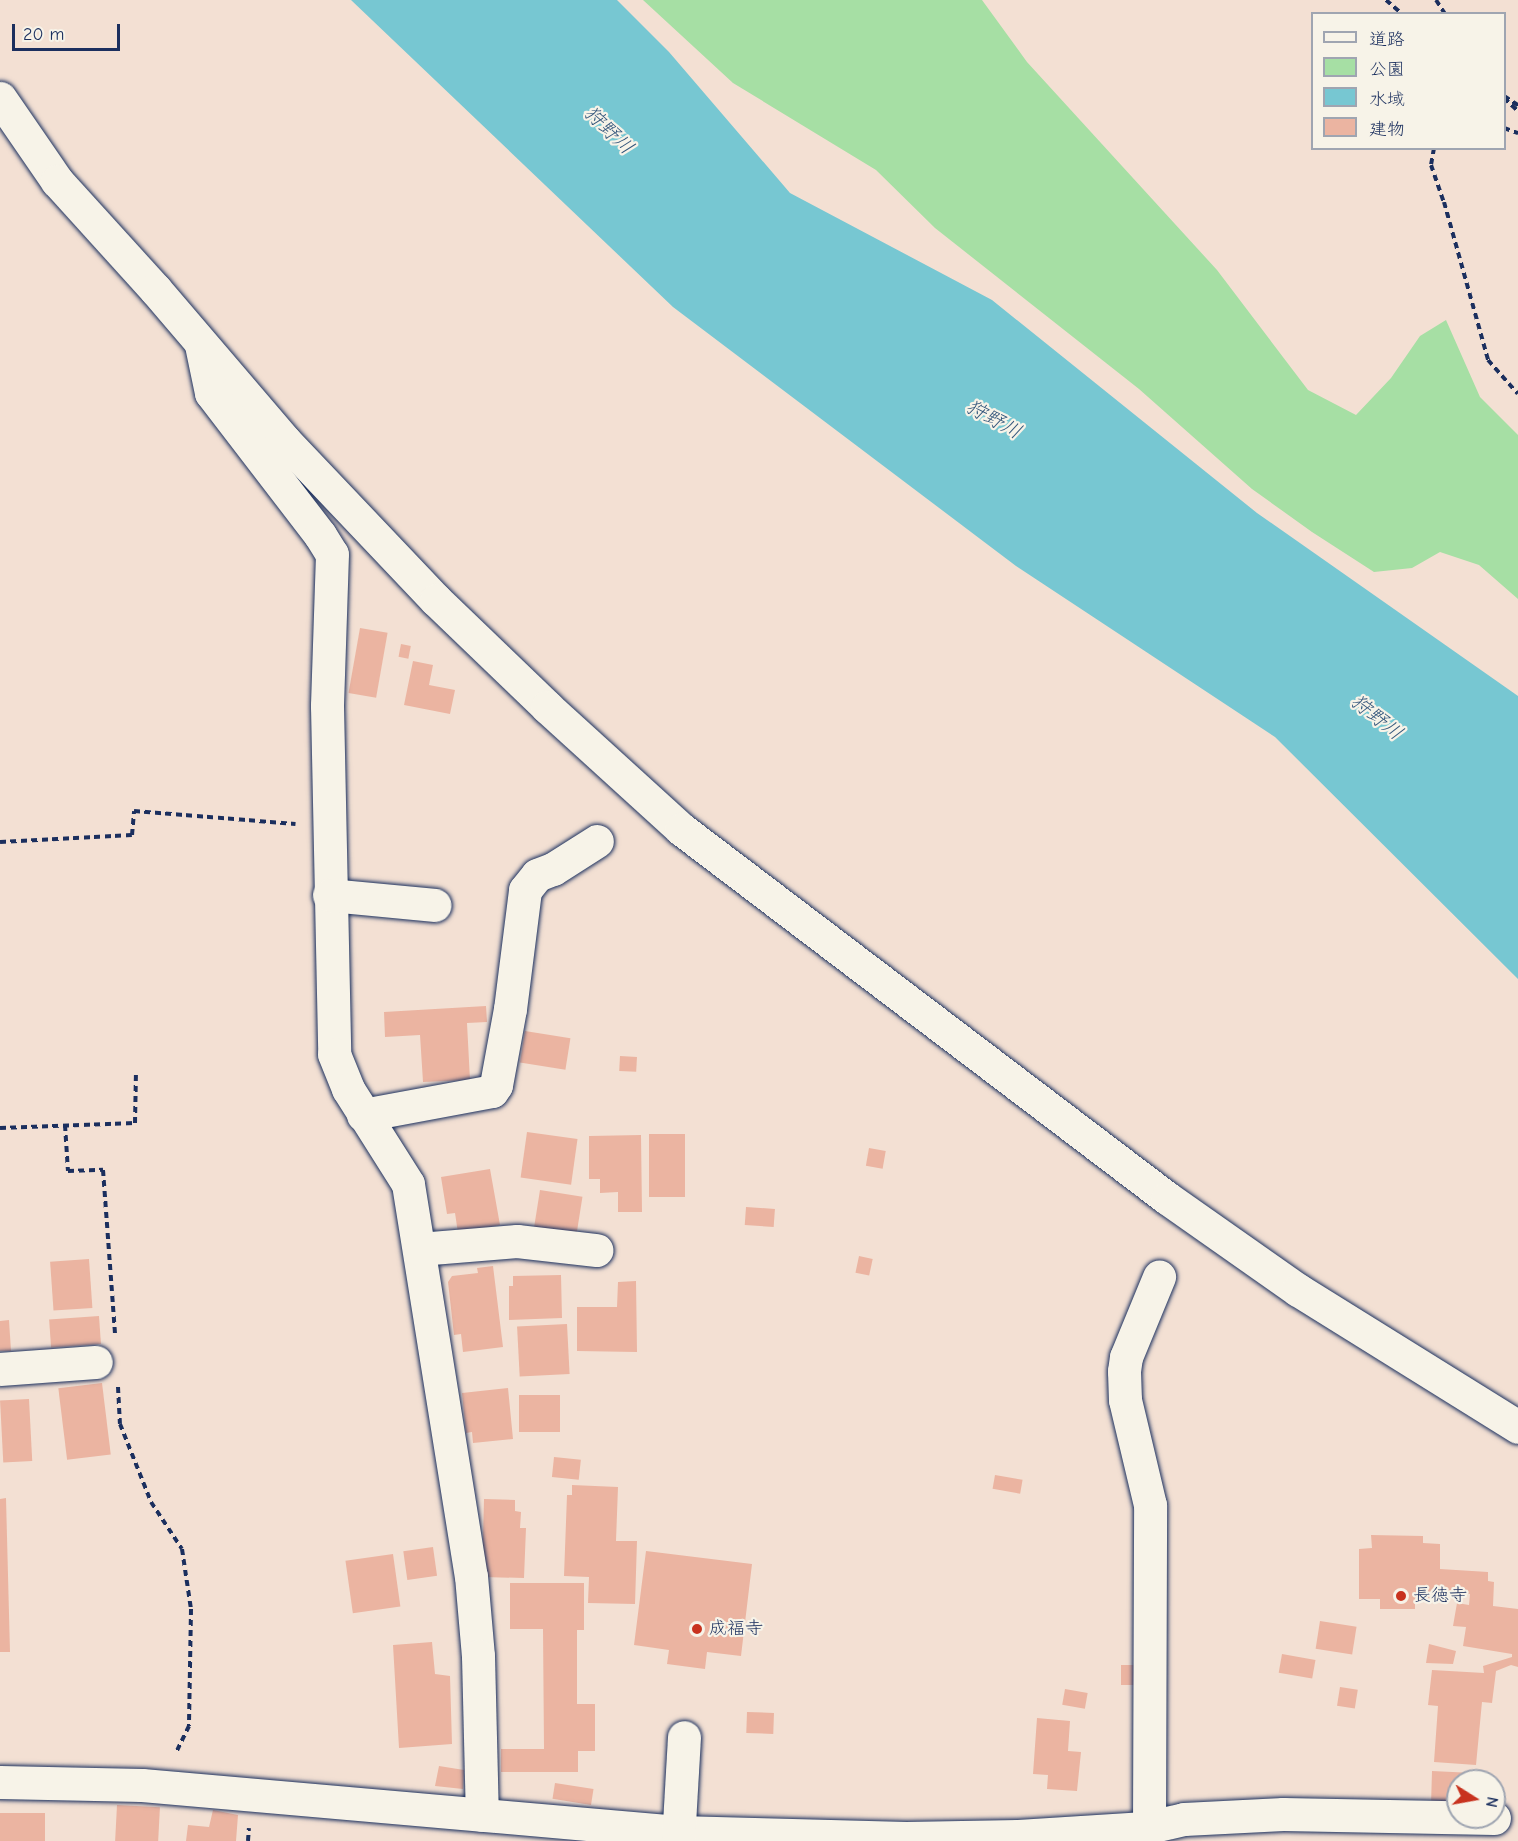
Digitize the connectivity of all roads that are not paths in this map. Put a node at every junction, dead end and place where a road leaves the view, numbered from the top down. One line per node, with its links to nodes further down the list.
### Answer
1 (0, 98): 2 (street)
2 (200, 341): 4 (street); 12 (street)
3 (597, 842): 6 (street)
4 (329, 895): 5 (street); 6 (street)
5 (435, 905)
6 (363, 1115): 7 (street)
7 (419, 1249): 8 (street); 15 (street)
8 (596, 1250)
9 (1159, 1277): 17 (street)
10 (110, 1362): 11 (street)
11 (0, 1369)
12 (1518, 1426)
13 (684, 1737): 19 (street)
14 (0, 1782): 15 (street)
15 (482, 1815): 19 (street)
16 (1446, 1823): 18 (street)
17 (1149, 1827): 18 (street); 19 (street)
18 (1399, 1828)
19 (678, 1836)

